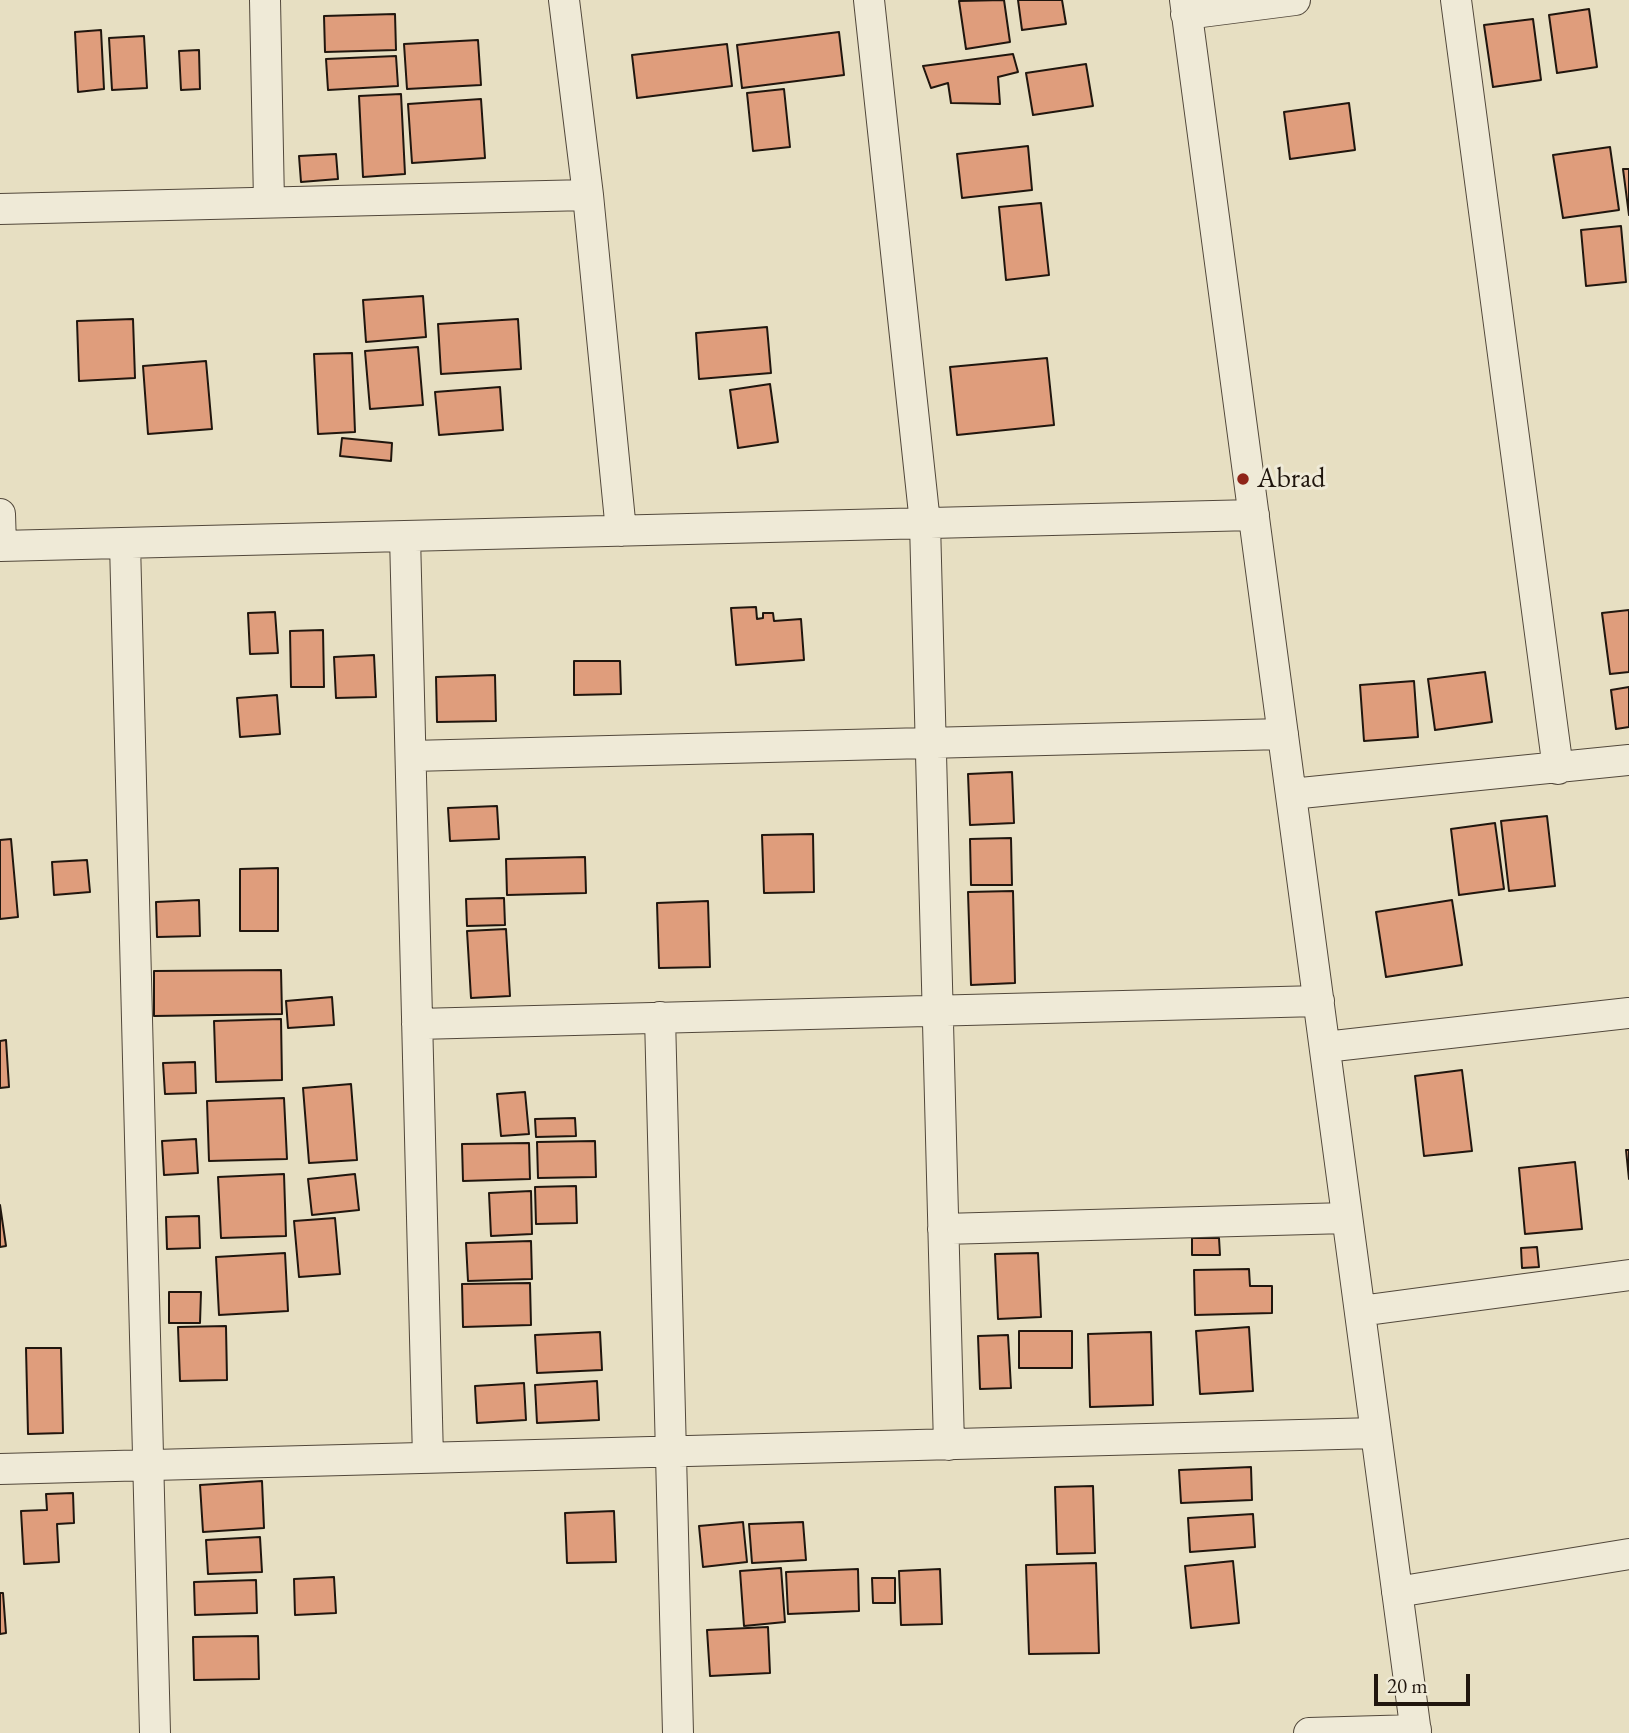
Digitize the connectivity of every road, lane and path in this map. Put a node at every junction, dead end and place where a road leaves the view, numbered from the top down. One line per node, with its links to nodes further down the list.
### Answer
1 (265, 0): 8 (street)
2 (564, 0): 7 (street)
3 (869, 0): 12 (street)
4 (1295, 0): 6 (street)
5 (1456, 0): 21 (street)
6 (1186, 7): 11 (street)
7 (588, 195): 8 (street); 13 (street)
8 (269, 202): 9 (street)
9 (0, 209)
10 (0, 514): 16 (street)
11 (1254, 515): 12 (street); 17 (street)
12 (925, 523): 13 (street); 18 (street)
13 (621, 530): 14 (street)
14 (405, 536): 15 (street); 19 (street)
15 (125, 543): 16 (street); 37 (street)
16 (0, 546)
17 (1283, 734): 18 (street); 22 (street)
18 (931, 743): 19 (street); 24 (street)
19 (411, 756): 27 (street)
20 (1629, 760): 21 (street)
21 (1558, 769): 22 (street)
22 (1291, 794): 23 (street)
23 (1319, 1000): 24 (street); 28 (street)
24 (938, 1010): 26 (street); 30 (street)
25 (1629, 1013): 28 (street)
26 (660, 1017): 27 (street); 35 (street)
27 (417, 1024): 36 (street)
28 (1325, 1047): 29 (street)
29 (1347, 1218): 30 (street); 32 (street)
30 (943, 1229): 34 (street)
31 (1629, 1275): 32 (street)
32 (1360, 1311): 33 (street)
33 (1376, 1433): 34 (street); 40 (street)
34 (949, 1445): 35 (street)
35 (671, 1452): 36 (street); 43 (street)
36 (428, 1458): 37 (street)
37 (148, 1466): 38 (street); 42 (street)
38 (0, 1469)
39 (1629, 1554): 40 (street)
40 (1398, 1592): 41 (street)
41 (1416, 1731): 44 (street)
42 (155, 1733)
43 (678, 1733)
44 (1309, 1733)

